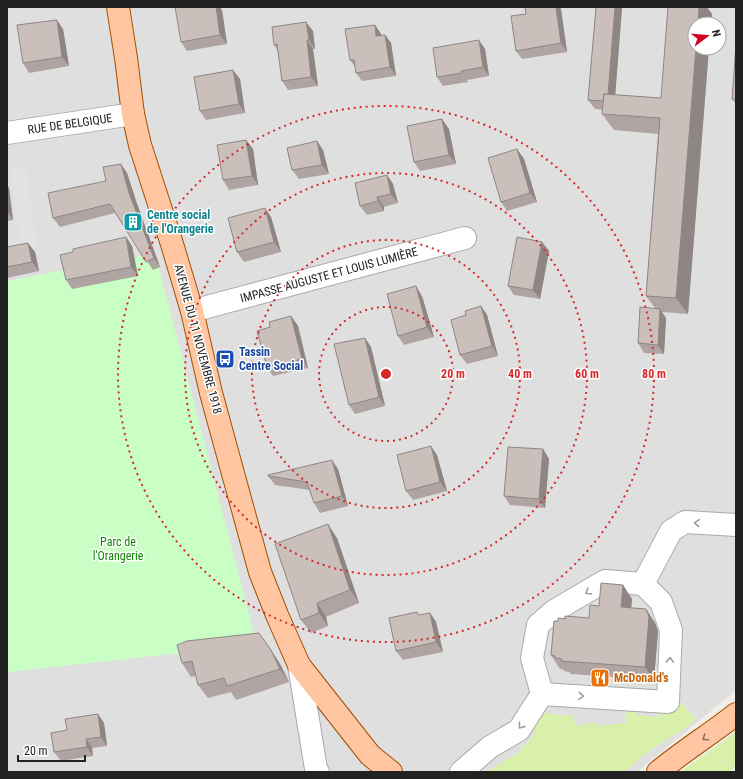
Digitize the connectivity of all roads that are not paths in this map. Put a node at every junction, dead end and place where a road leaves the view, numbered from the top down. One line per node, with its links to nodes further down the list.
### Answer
1 (118, 7): 2 (main road, AVENUE DU 11 NOVEMBRE 1918)
2 (133, 114): 3 (street, RUE DE BELGIQUE); 5 (main road, AVENUE DU 11 NOVEMBRE 1918)
3 (7, 133)
4 (465, 238): 5 (street, IMPASSE AUGUSTE ET LOUIS LUMIÈRE)
5 (192, 311): 8 (main road, AVENUE DU 11 NOVEMBRE 1918)
6 (736, 525): 7 (street, one-way to 7)
7 (643, 584): 9 (street, one-way to 9); 9 (street, one-way to 7)
8 (299, 665): 11 (street, AVENUE DU 11 NOVEMBRE 1918); 12 (main road, AVENUE DU 11 NOVEMBRE 1918)
9 (542, 694): 13 (street, one-way to 13)
10 (736, 714): 14 (main road, one-way to 14)
11 (311, 771)
12 (391, 772)
13 (461, 772)
14 (658, 772)

